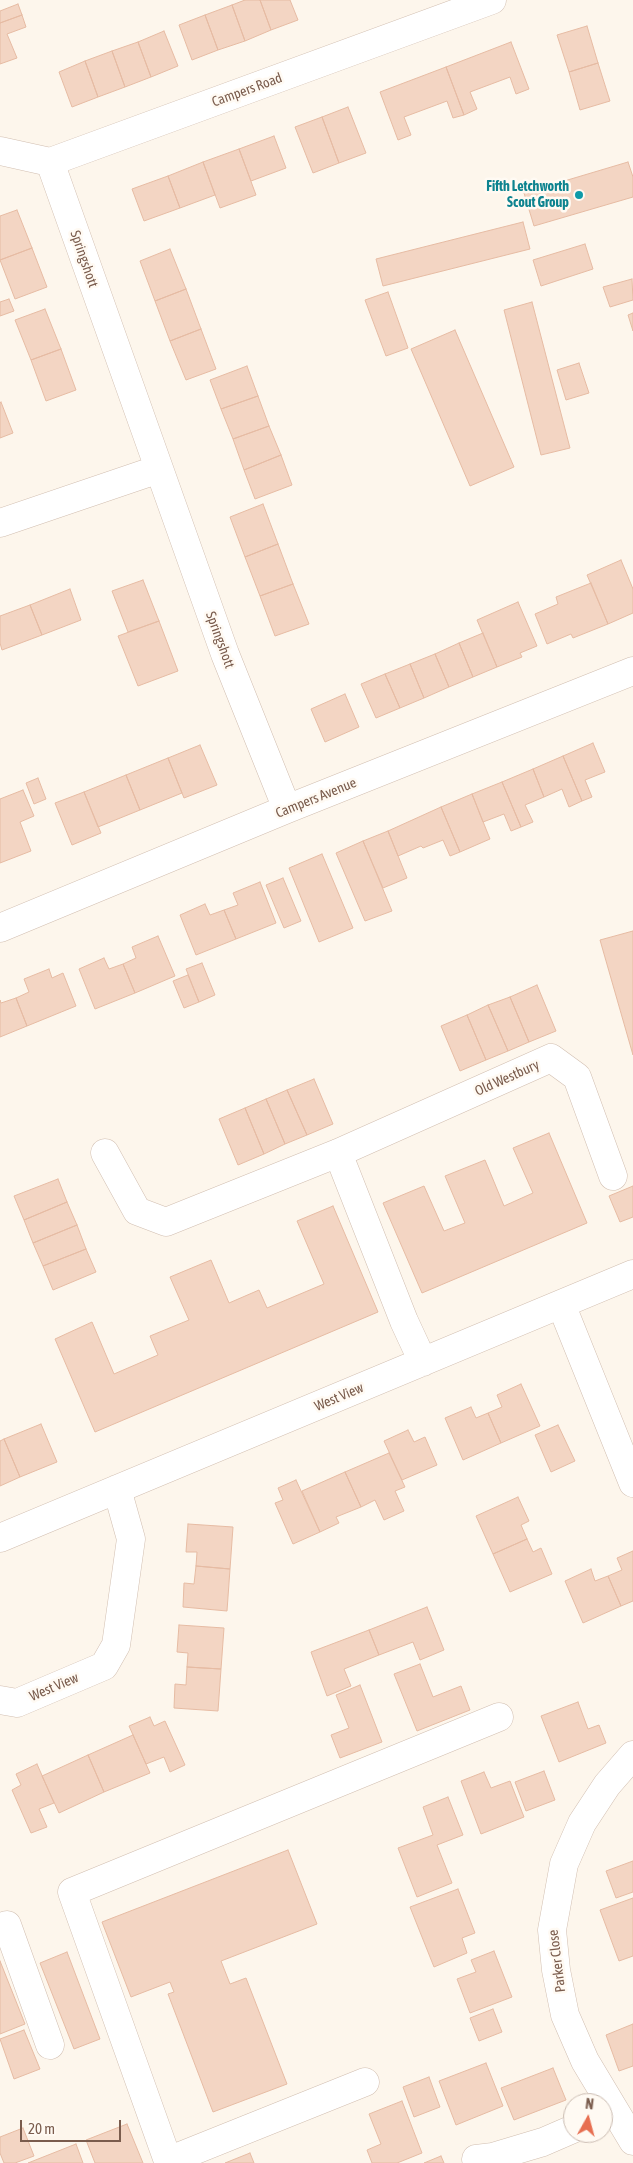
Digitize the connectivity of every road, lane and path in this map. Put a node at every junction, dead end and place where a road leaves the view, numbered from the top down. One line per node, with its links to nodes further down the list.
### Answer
1 (492, 0): 3 (street, Campers Road)
2 (0, 151): 3 (street)
3 (50, 162): 4 (street, Springshott)
4 (159, 469): 5 (street); 7 (street, Springshott)
5 (0, 523)
6 (633, 671): 7 (street, Campers Avenue)
7 (287, 809): 8 (street, Campers Avenue)
8 (0, 928)
9 (105, 1153): 10 (street, Old Westbury)
10 (338, 1153): 11 (street, Old Westbury); 14 (street)
11 (613, 1176)
12 (633, 1274): 13 (street, West View)
13 (561, 1304): 14 (street, West View); 15 (street)
14 (423, 1362): 16 (street, West View)
15 (633, 1483)
16 (118, 1489): 17 (street, West View); 18 (street, West View)
17 (0, 1538)
18 (0, 1700)
19 (499, 1716): 27 (street)
20 (633, 1755): 24 (street, Parker Close)
21 (0, 1927): 22 (street)
22 (50, 2045)
23 (365, 2082): 27 (street)
24 (620, 2120)
25 (563, 2133): 26 (street)
26 (476, 2159)
27 (167, 2162)

